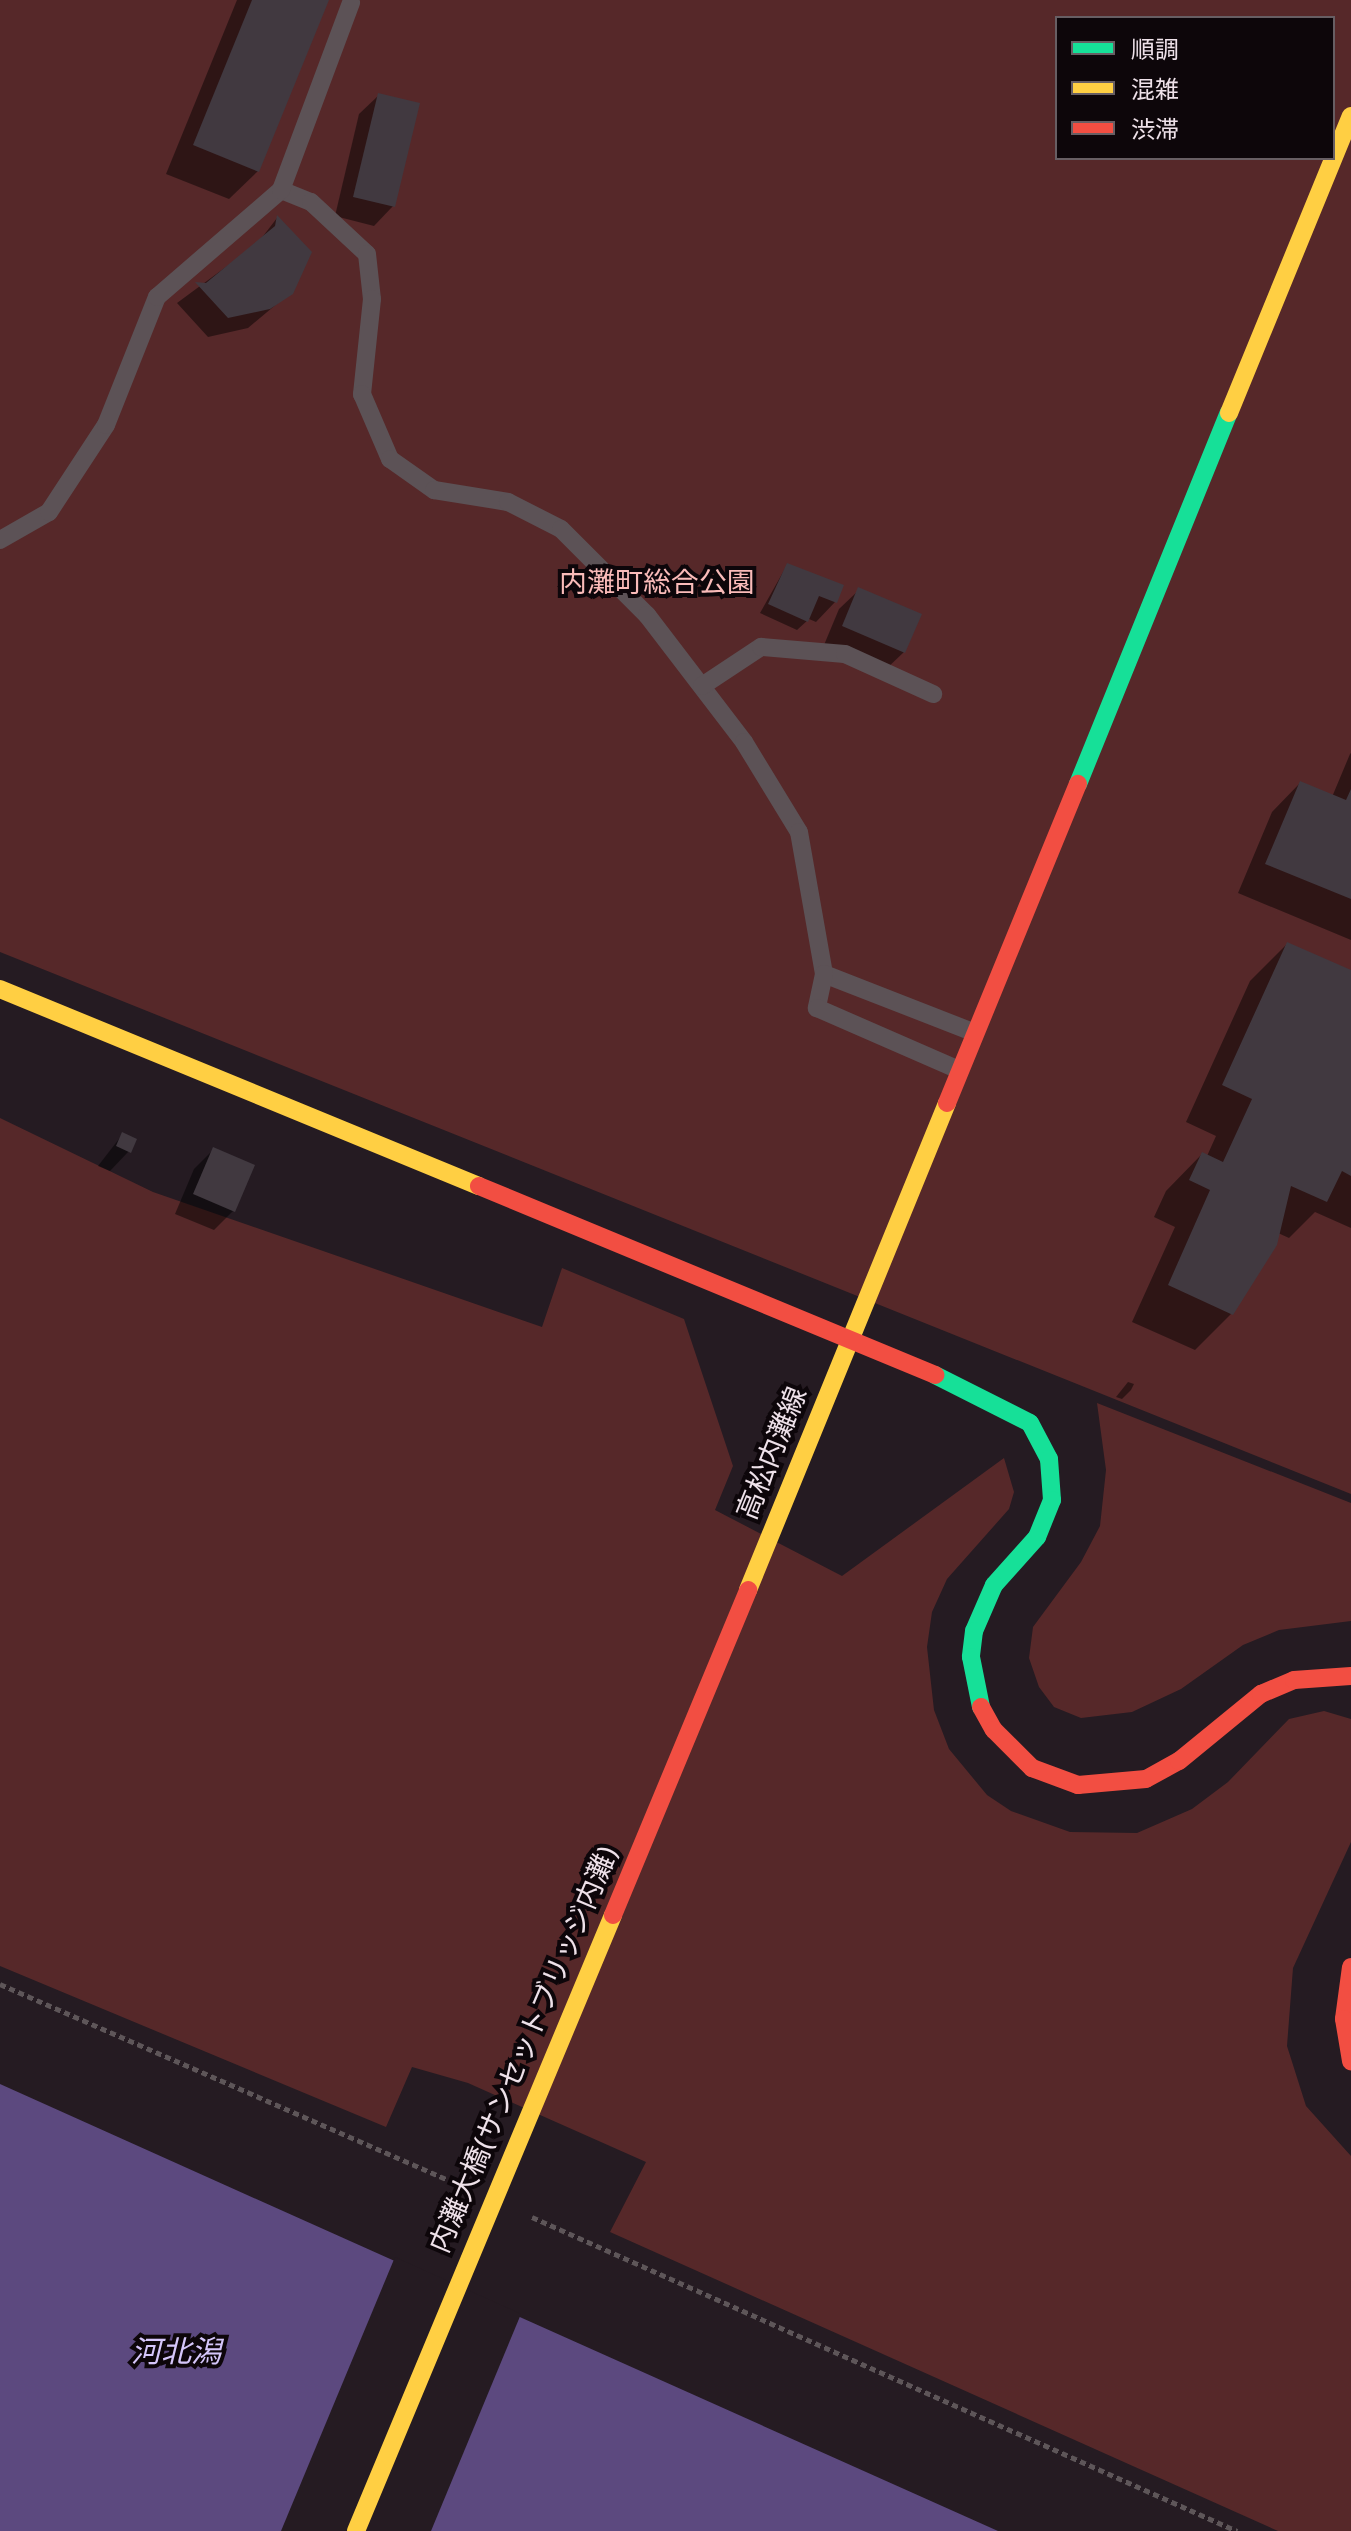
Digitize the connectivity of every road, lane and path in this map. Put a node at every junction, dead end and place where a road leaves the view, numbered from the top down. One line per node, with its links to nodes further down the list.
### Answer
1 (351, 3): 5 (lane)
2 (1351, 116): 3 (street, 高松内灘線)
3 (1335, 155)
4 (1333, 160): 11 (street, 高松内灘線)
5 (281, 190): 6 (lane); 7 (lane)
6 (0, 540)
7 (702, 686): 8 (lane); 9 (lane)
8 (933, 694)
9 (824, 974): 11 (lane); 12 (lane)
10 (0, 989): 13 (street)
11 (975, 1033): 12 (street, 高松内灘線)
12 (959, 1070): 13 (street, 高松内灘線)
13 (852, 1339): 14 (street, 高松内灘線); 15 (street)
14 (748, 1590): 21 (street, 内灘大橋(サンセットブリッジ内灘), bridge)
15 (1351, 1676)
16 (1351, 1967): 18 (street)
17 (0, 1984): 19 (path)
18 (1351, 2061)
19 (463, 2186)
20 (520, 2211): 22 (path)
21 (356, 2531)
22 (1237, 2531)

